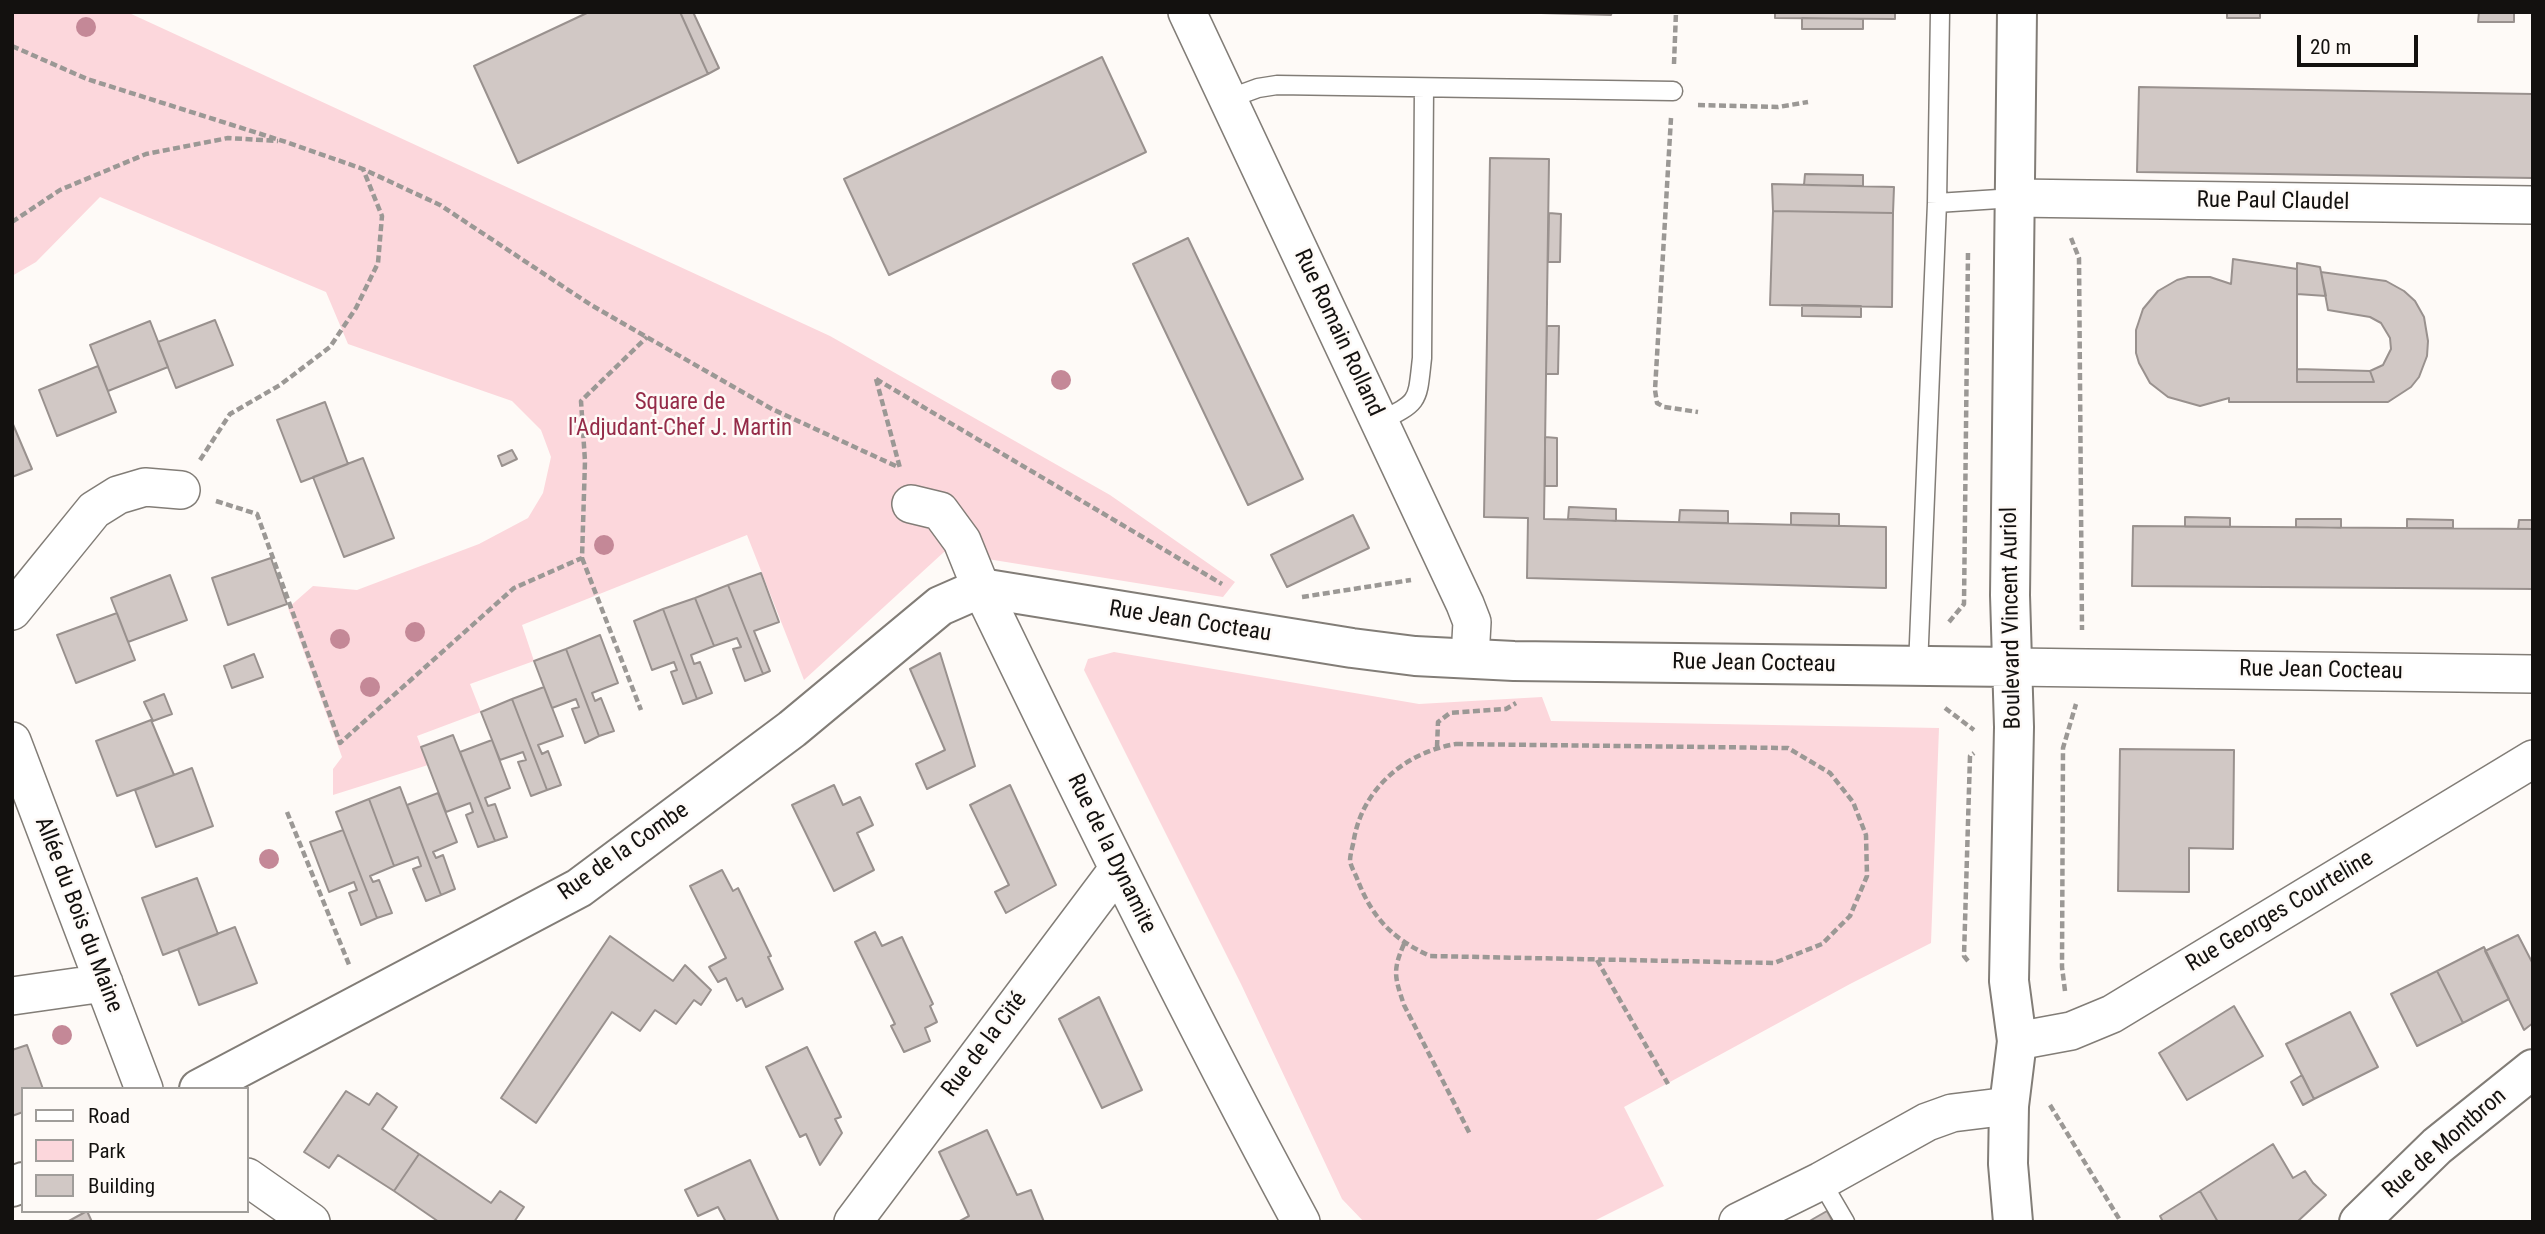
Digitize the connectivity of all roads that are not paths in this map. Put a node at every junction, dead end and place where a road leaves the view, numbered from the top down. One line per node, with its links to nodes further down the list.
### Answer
1 (1186, 12): 6 (street, Rue Romain Rolland)
2 (1940, 12): 8 (lane)
3 (2017, 12): 7 (street, Boulevard Vincent Auriol)
4 (1424, 88): 5 (lane); 6 (lane); 10 (lane)
5 (1673, 97)
6 (1228, 99): 10 (street, Rue Romain Rolland)
7 (2014, 198): 8 (lane); 9 (street, Rue Paul Claudel); 17 (street, Boulevard Vincent Auriol)
8 (1937, 204): 16 (lane)
9 (2533, 205)
10 (1379, 422): 15 (street, Rue Romain Rolland)
11 (181, 490): 14 (street)
12 (911, 504): 13 (street, Rue de la Dynamite)
13 (981, 588): 15 (street, Rue Jean Cocteau); 21 (street, Rue de la Dynamite); 27 (street, Rue de la Combe)
14 (12, 611)
15 (1470, 658): 16 (street, Rue Jean Cocteau)
16 (1927, 667): 17 (street, Rue Jean Cocteau)
17 (2012, 667): 18 (street, Rue Jean Cocteau); 24 (street, Boulevard Vincent Auriol)
18 (2533, 674)
19 (12, 741): 22 (street, Allée du Bois du Maine)
20 (2533, 759): 24 (street, Rue Georges Courteline)
21 (1118, 869): 32 (street, Rue de la Cité); 33 (street, Rue de la Dynamite)
22 (104, 982): 23 (street); 26 (street, Allée du Bois du Maine)
23 (12, 996)
24 (2017, 1041): 28 (street, Boulevard Vincent Auriol)
25 (2533, 1069): 37 (street, Rue de Montbron)
26 (143, 1087)
27 (203, 1087)
28 (2009, 1106): 30 (street); 36 (street, Boulevard Vincent Auriol)
29 (248, 1178): 31 (street)
30 (1821, 1181): 34 (street); 35 (lane)
31 (311, 1222)
32 (853, 1222)
33 (1300, 1222)
34 (1738, 1222)
35 (1845, 1222)
36 (2013, 1222)
37 (2359, 1222)

